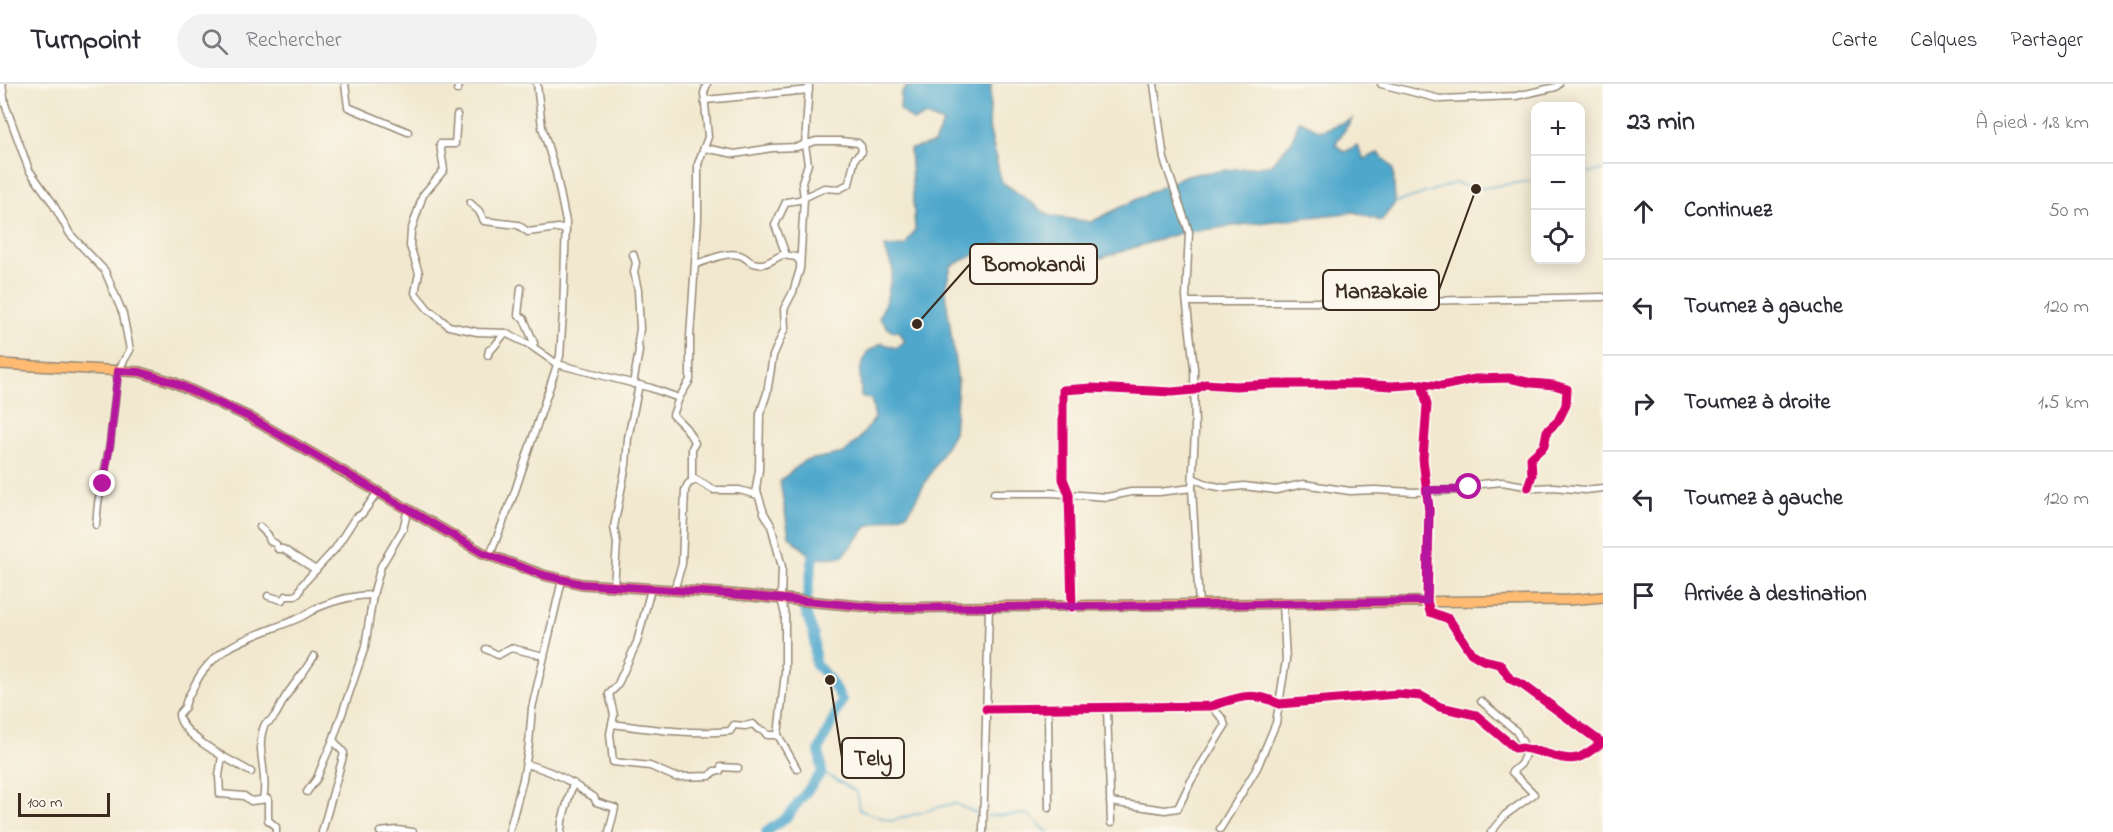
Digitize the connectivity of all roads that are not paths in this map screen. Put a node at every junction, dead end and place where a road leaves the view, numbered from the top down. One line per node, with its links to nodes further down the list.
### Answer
1 (2, 84): 31 (street)
2 (345, 84): 11 (street)
3 (537, 84): 17 (street)
4 (707, 84): 9 (street)
5 (1154, 84): 25 (street)
6 (1381, 84): 7 (street)
7 (1559, 84)
8 (809, 87): 9 (street); 12 (street)
9 (705, 100): 13 (street)
10 (457, 115): 26 (street)
11 (408, 132)
12 (805, 145): 13 (street); 14 (street); 14 (street)
13 (704, 148): 22 (street)
14 (804, 198): 20 (street); 21 (street)
15 (470, 203): 18 (street)
16 (526, 224): 18 (street)
17 (566, 230): 18 (street); 30 (street)
18 (528, 232)
19 (633, 254): 32 (street)
20 (786, 255): 21 (street); 22 (street)
21 (800, 262): 45 (street)
22 (696, 264): 35 (street)
23 (521, 288): 27 (street)
24 (1603, 297): 25 (street)
25 (1187, 302): 34 (street)
26 (505, 333): 27 (street); 28 (street)
27 (530, 345): 30 (street)
28 (488, 355)
29 (0, 364): 31 (main road)
30 (557, 364): 32 (street); 49 (street)
31 (118, 371): 42 (main road); 47 (street)
32 (636, 384): 35 (street); 52 (street)
33 (1422, 384): 34 (street); 38 (street); 41 (street)
34 (1194, 390): 36 (street); 44 (street)
35 (679, 398): 37 (street)
36 (1193, 478): 39 (street); 41 (street)
37 (692, 482): 45 (street); 54 (street)
38 (1528, 487): 40 (street); 41 (street)
39 (1192, 488): 44 (street); 61 (street)
40 (1603, 488)
41 (1427, 490): 59 (street)
42 (378, 492): 46 (main road); 50 (street)
43 (994, 493): 44 (street)
44 (1069, 494): 63 (street)
45 (758, 495): 58 (street)
46 (408, 509): 49 (main road); 55 (street)
47 (96, 525)
48 (260, 527): 50 (street)
49 (490, 555): 51 (main road)
50 (316, 570): 56 (street)
51 (562, 580): 52 (main road); 66 (street)
52 (614, 586): 53 (main road)
53 (651, 589): 54 (main road); 73 (street)
54 (674, 590): 58 (main road)
55 (373, 595): 75 (street); 77 (street)
56 (268, 596)
57 (1603, 597): 59 (main road)
58 (786, 600): 62 (main road); 74 (street)
59 (1427, 601): 60 (main road); 76 (street)
60 (1283, 604): 61 (main road); 68 (street)
61 (1199, 605): 63 (main road)
62 (989, 607): 63 (main road); 70 (street)
63 (1072, 607)
64 (486, 649): 66 (street)
65 (314, 656): 84 (street)
66 (544, 656): 78 (street)
67 (1481, 701): 76 (street)
68 (1278, 704): 69 (street); 76 (street); 88 (street)
69 (1211, 706): 72 (street); 85 (street)
70 (986, 709): 71 (street); 96 (street)
71 (1048, 709): 72 (street); 86 (street)
72 (1107, 709): 85 (street)
73 (612, 724): 74 (street); 79 (street)
74 (778, 735): 80 (street)
75 (333, 740): 83 (street); 90 (street)
76 (1525, 747): 97 (street)
77 (222, 756): 81 (street); 84 (street)
78 (526, 764): 82 (street); 93 (street)
79 (738, 768)
80 (797, 769)
81 (251, 772)
82 (573, 783): 94 (street); 95 (street)
83 (307, 792)
84 (263, 799): 89 (street)
85 (1110, 802): 87 (street)
86 (1049, 808)
87 (1111, 823)
88 (1220, 829)
89 (276, 832)
90 (322, 832)
91 (380, 832): 92 (street)
92 (413, 832)
93 (508, 832)
94 (561, 832)
95 (609, 832)
96 (983, 832)
97 (1491, 832)

